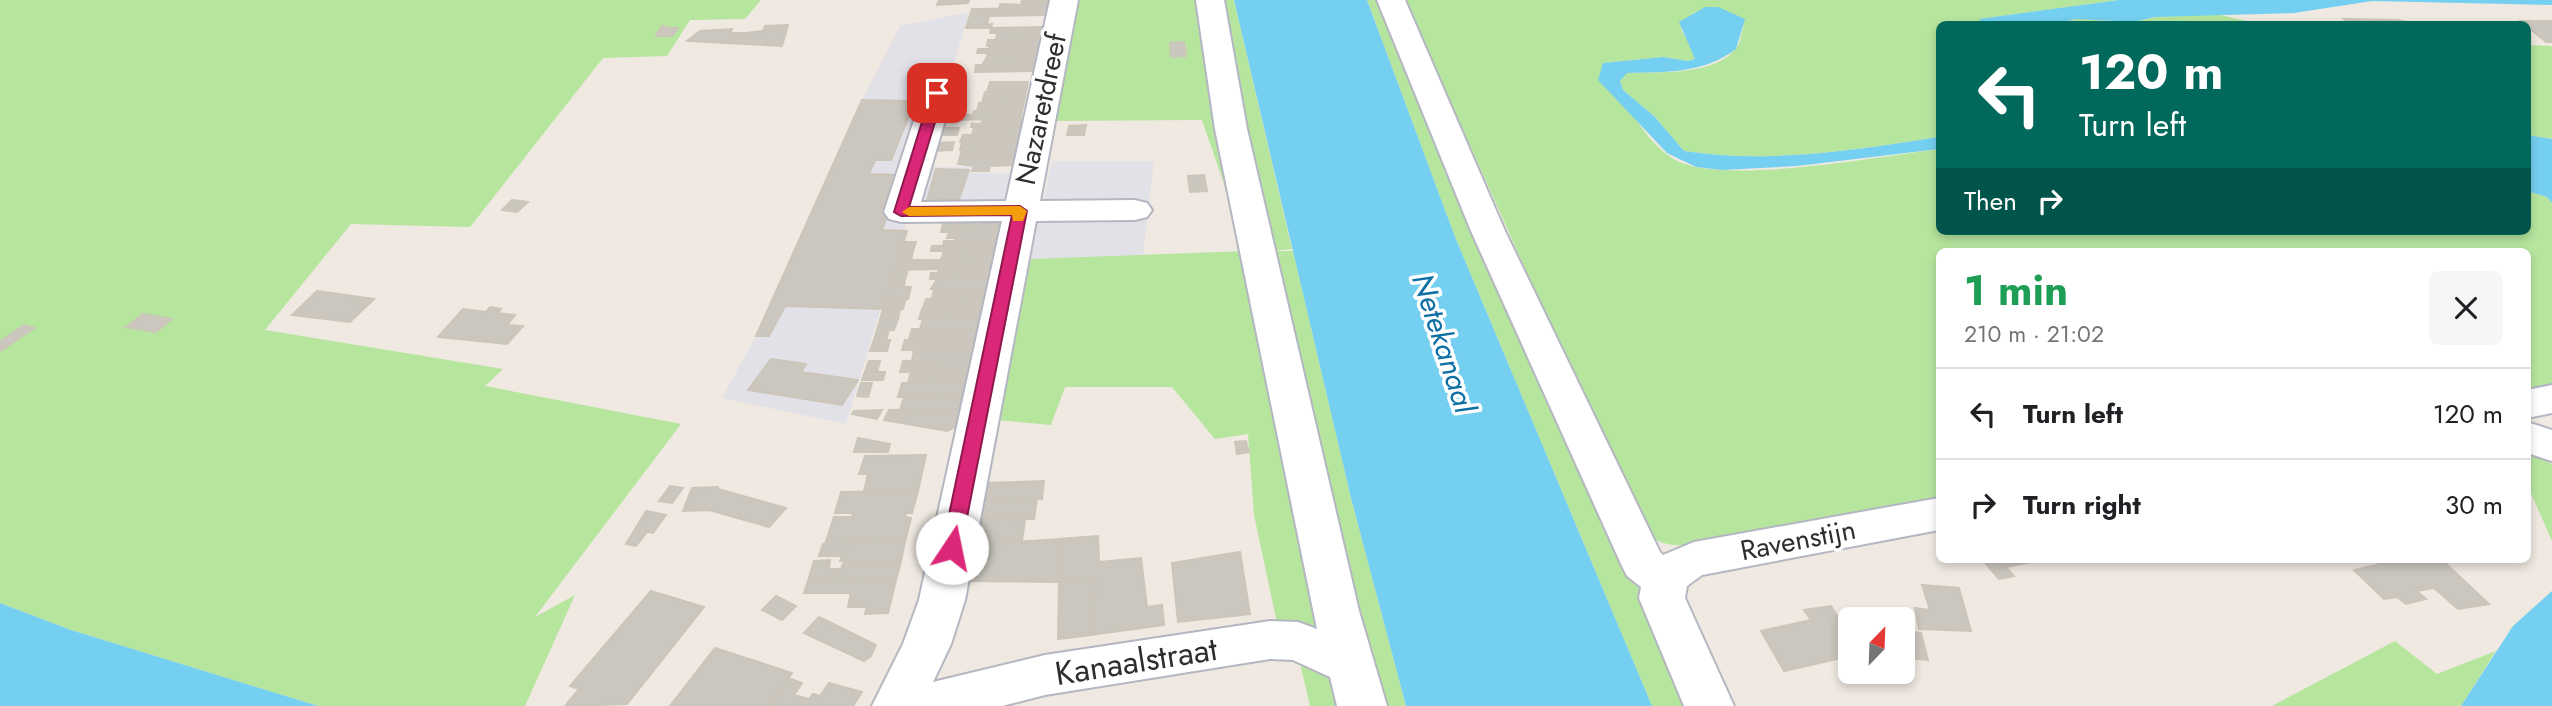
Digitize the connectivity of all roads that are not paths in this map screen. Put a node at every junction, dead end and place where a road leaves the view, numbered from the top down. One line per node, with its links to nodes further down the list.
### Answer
1 (1064, 0): 6 (street, Nazaretdreef)
2 (1210, 0): 13 (street)
3 (1391, 0): 12 (street)
4 (937, 93): 6 (street)
5 (1135, 210): 6 (street)
6 (1020, 211): 14 (street, Nazaretdreef)
7 (2552, 399): 8 (street)
8 (2531, 403)
9 (2531, 438): 10 (street)
10 (2552, 446)
11 (1936, 515): 12 (street, Ravenstijn)
12 (1664, 581): 16 (street)
13 (1357, 686): 15 (street, Kanaalstraat)
14 (897, 706)
15 (919, 706)
16 (1709, 706)

